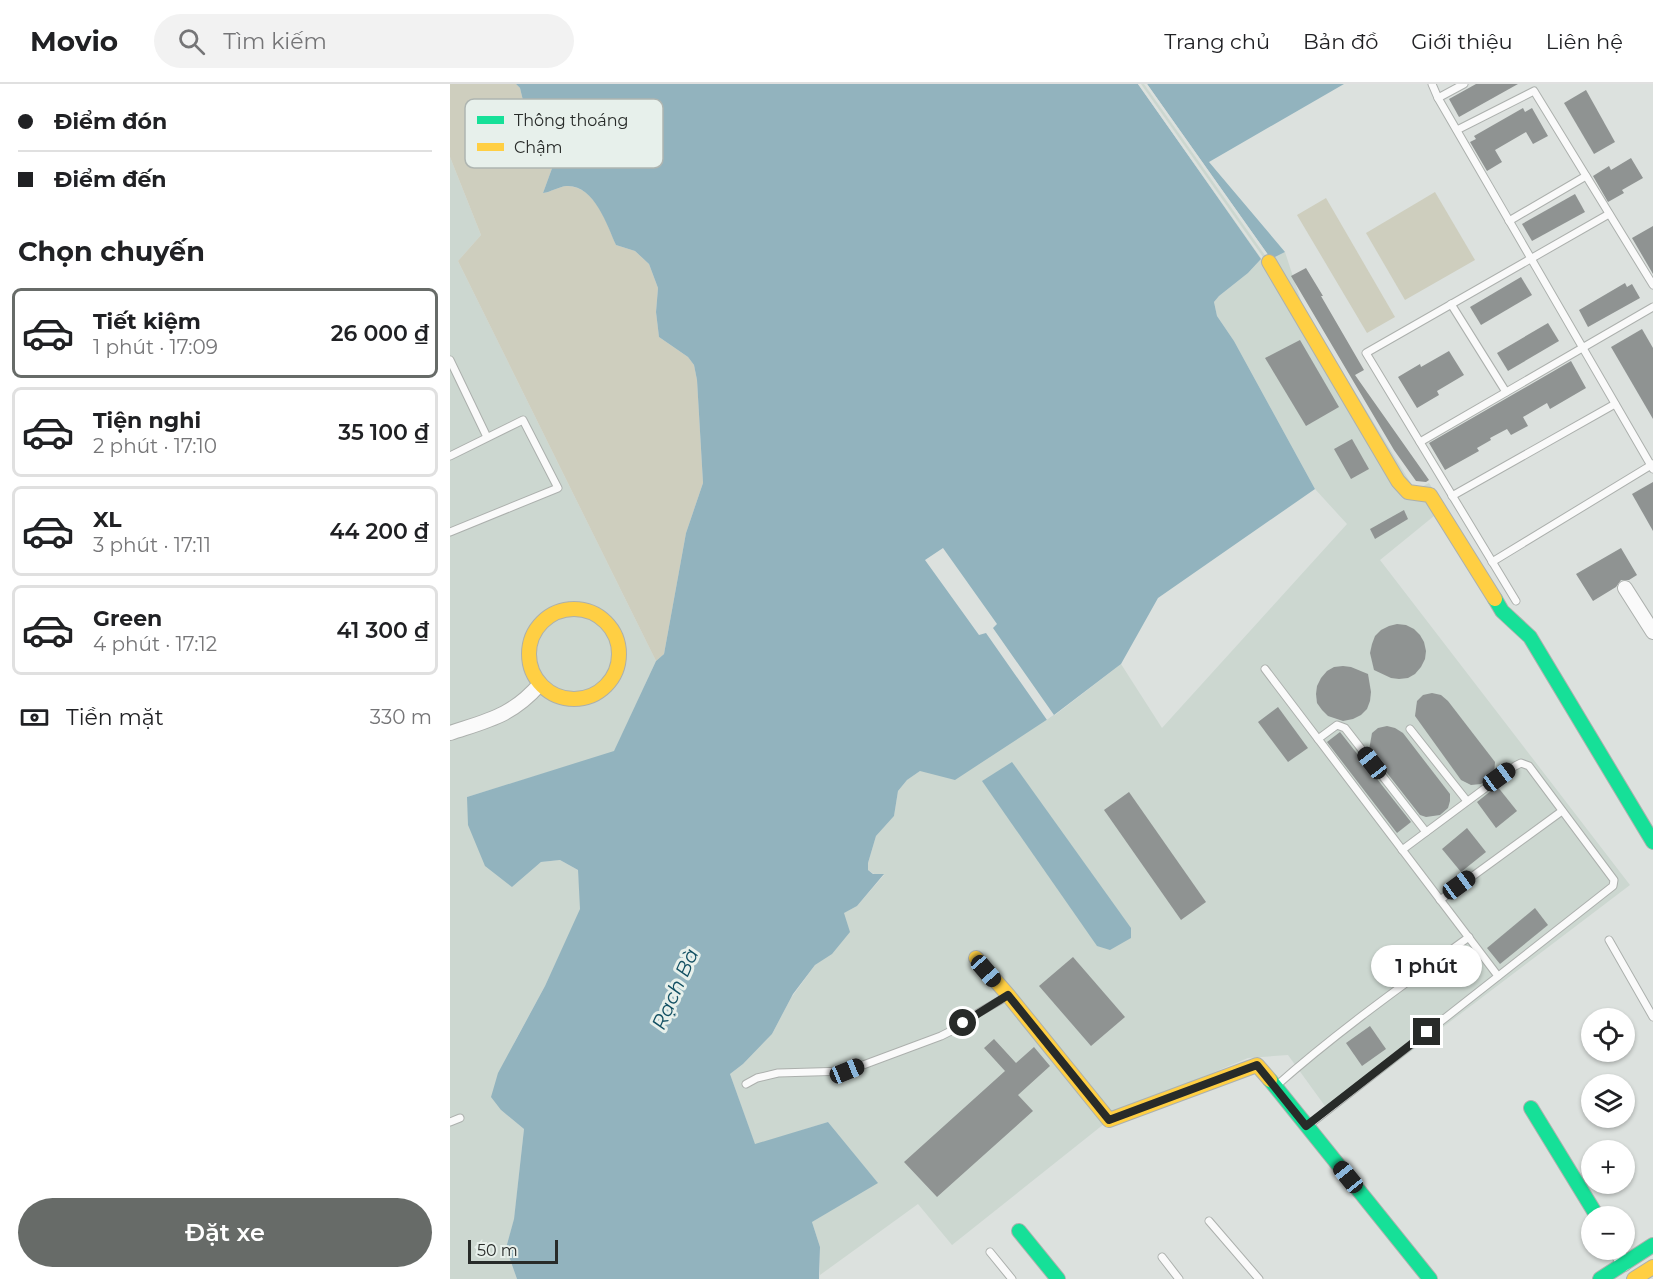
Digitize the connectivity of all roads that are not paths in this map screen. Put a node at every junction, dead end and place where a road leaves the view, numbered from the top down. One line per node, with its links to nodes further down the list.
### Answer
1 (1432, 84): 5 (lane)
2 (1464, 84): 5 (lane)
3 (1530, 84): 4 (lane)
4 (1534, 91): 6 (lane); 7 (lane)
5 (1438, 98): 6 (lane)
6 (1457, 130): 9 (lane)
7 (1586, 176): 8 (lane); 9 (lane)
8 (1609, 214): 10 (lane); 12 (lane)
9 (1509, 221): 10 (lane)
10 (1531, 258): 13 (lane); 15 (lane)
11 (1269, 262): 37 (street)
12 (1653, 285)
13 (1451, 304): 17 (lane); 20 (lane)
14 (1653, 307): 15 (lane)
15 (1582, 347): 17 (lane); 18 (lane)
16 (450, 360): 19 (lane)
17 (1506, 392): 20 (lane)
18 (1615, 404): 22 (lane); 23 (lane)
19 (488, 438): 21 (lane); 24 (lane)
20 (1420, 442): 23 (lane)
21 (450, 456)
22 (1652, 466): 25 (lane)
23 (1452, 496): 25 (lane)
24 (450, 532)
25 (1492, 562): 27 (lane)
26 (1625, 588): 28 (street)
27 (1516, 601)
28 (1653, 632)
29 (1265, 669): 33 (lane)
30 (540, 684): 30 (street); 32 (street)
31 (1410, 729): 34 (lane)
32 (450, 733)
33 (1318, 739): 36 (lane); 38 (lane)
34 (1467, 801): 35 (lane); 36 (lane)
35 (1562, 811): 39 (lane); 43 (lane)
36 (1426, 832): 38 (lane)
37 (1653, 842)
38 (1402, 850): 39 (lane)
39 (1440, 900): 40 (lane)
40 (1469, 937): 43 (lane); 47 (lane)
41 (1609, 940): 45 (lane)
42 (976, 958): 44 (street)
43 (1498, 976): 51 (lane)
44 (1008, 995): 46 (lane); 47 (street)
45 (1653, 1017)
46 (746, 1084)
47 (1275, 1087): 51 (street)
48 (1531, 1108): 52 (street)
49 (460, 1118): 50 (lane)
50 (450, 1122)
51 (1306, 1126): 65 (street)
52 (1591, 1206)
53 (1209, 1221): 64 (lane)
54 (1019, 1231): 62 (street)
55 (1653, 1245): 59 (street)
56 (990, 1252): 61 (lane)
57 (1162, 1257): 63 (lane)
58 (1622, 1260): 59 (street)
59 (1624, 1263): 66 (street)
60 (1653, 1267): 67 (street)
61 (1012, 1279)
62 (1058, 1279)
63 (1179, 1279)
64 (1259, 1279)
65 (1430, 1279)
66 (1600, 1279)
67 (1634, 1279)

